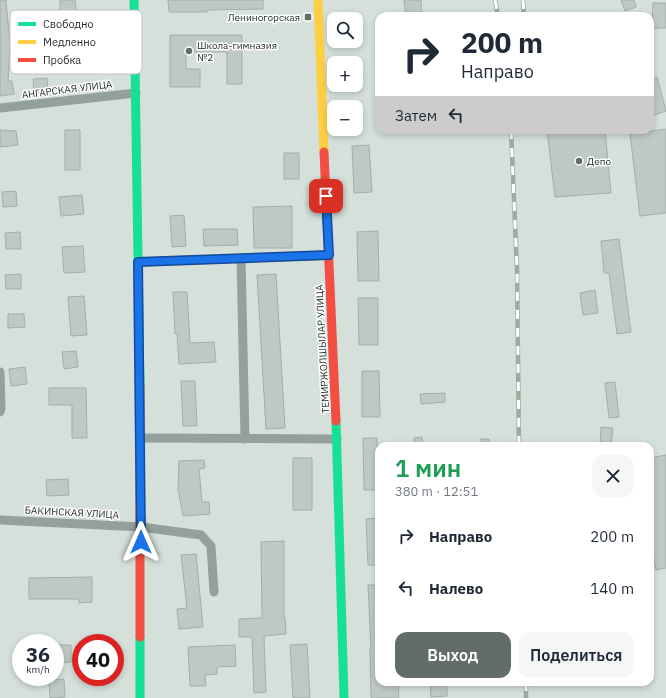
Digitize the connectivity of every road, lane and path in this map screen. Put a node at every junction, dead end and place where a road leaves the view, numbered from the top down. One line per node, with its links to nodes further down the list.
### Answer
1 (134, 0): 3 (street)
2 (318, 0): 7 (street, ТЕМИРЖОЛШЫЛАР УЛИЦА)
3 (134, 10)
4 (136, 74): 5 (street)
5 (136, 93): 6 (street, АНГАРСКАЯ УЛИЦА); 9 (street)
6 (0, 108)
7 (329, 255): 8 (street); 14 (street, ТЕМИРЖОЛШЫЛАР УЛИЦА)
8 (241, 258): 9 (street); 13 (street)
9 (138, 262): 12 (street)
10 (0, 372): 11 (street)
11 (0, 412)
12 (140, 438): 13 (street); 16 (street)
13 (245, 439): 14 (street)
14 (337, 439): 19 (street, ТЕМИРЖОЛШЫЛАР УЛИЦА)
15 (0, 520): 16 (street, БАКИНСКАЯ УЛИЦА)
16 (141, 527): 17 (street, БАКИНСКАЯ УЛИЦА); 18 (street)
17 (214, 592)
18 (140, 698)
19 (344, 698)

